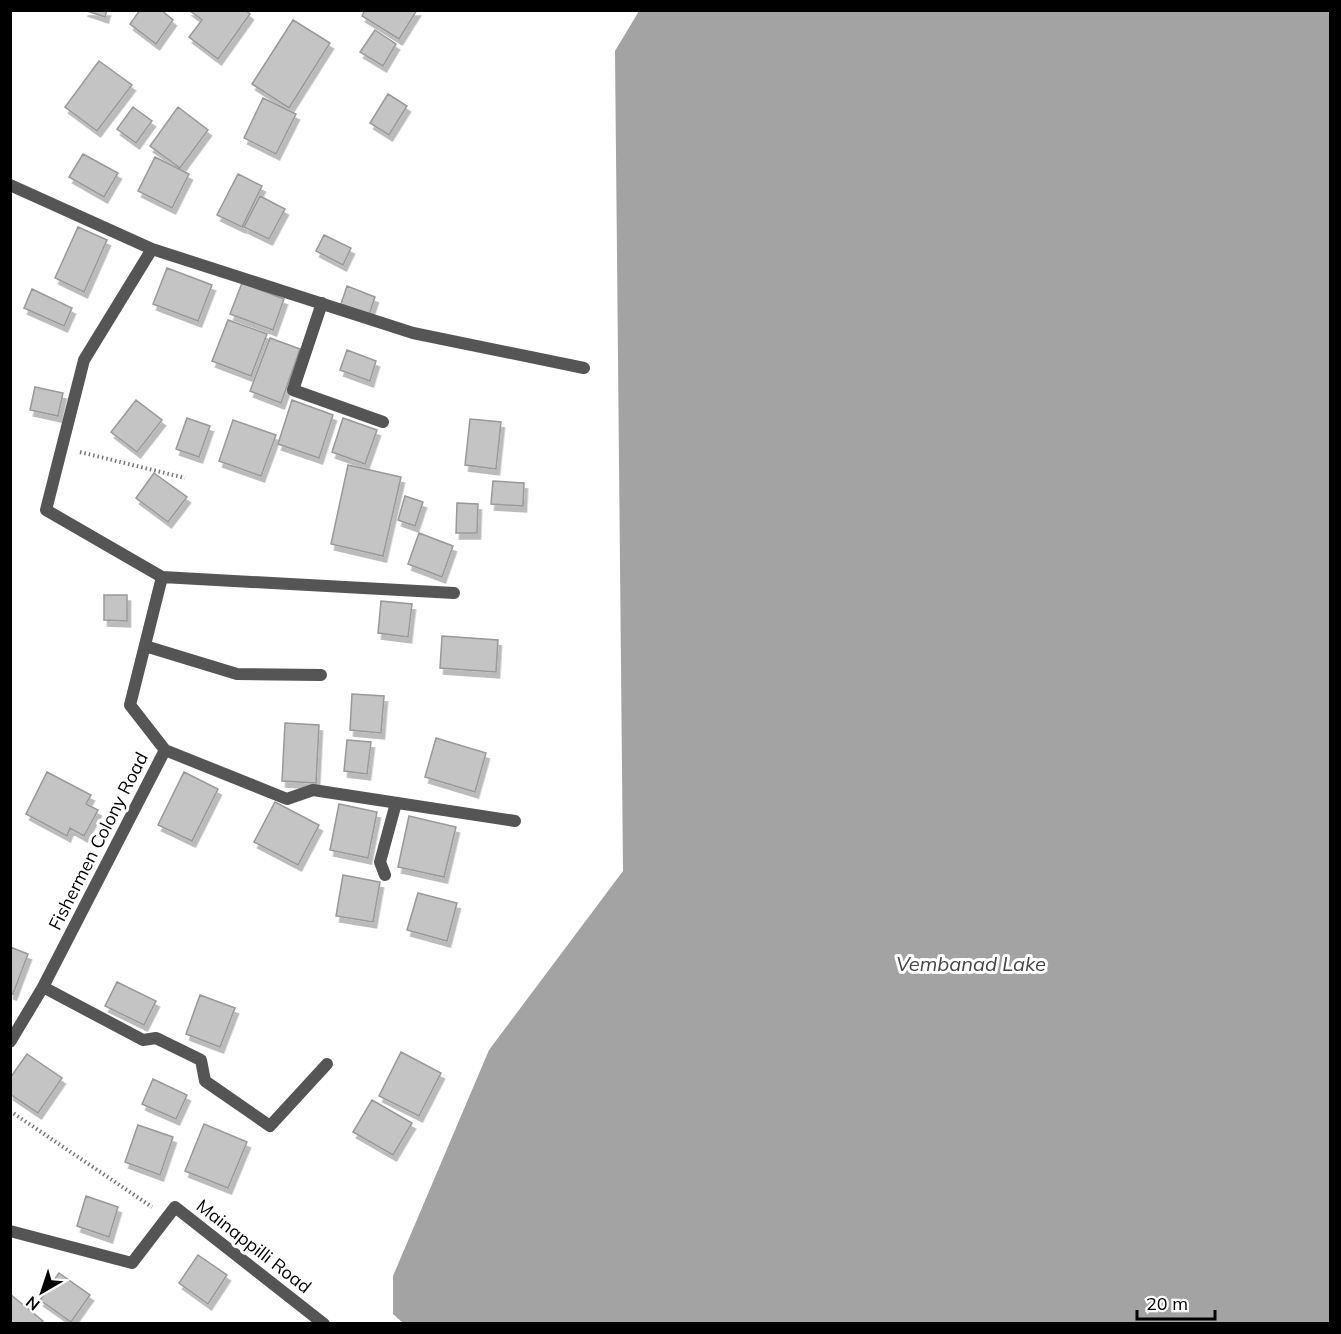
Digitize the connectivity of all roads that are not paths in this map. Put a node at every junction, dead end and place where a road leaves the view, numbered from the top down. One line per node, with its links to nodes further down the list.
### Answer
1 (10, 185): 2 (street)
2 (152, 249): 3 (street); 6 (street)
3 (322, 303): 4 (street); 5 (street)
4 (584, 368)
5 (383, 422)
6 (162, 577): 7 (street); 8 (street, Fishermen Colony Road)
7 (454, 593)
8 (145, 646): 9 (street); 10 (street, Fishermen Colony Road)
9 (321, 675)
10 (165, 750): 11 (street); 14 (street, Fishermen Colony Road)
11 (396, 803): 12 (street); 13 (street)
12 (515, 821)
13 (385, 875)
14 (43, 987): 15 (street, Fishermen Colony Road); 16 (street)
15 (10, 1042)
16 (327, 1064)
17 (10, 1231): 18 (street, Mainappilli Road)
18 (324, 1323)

